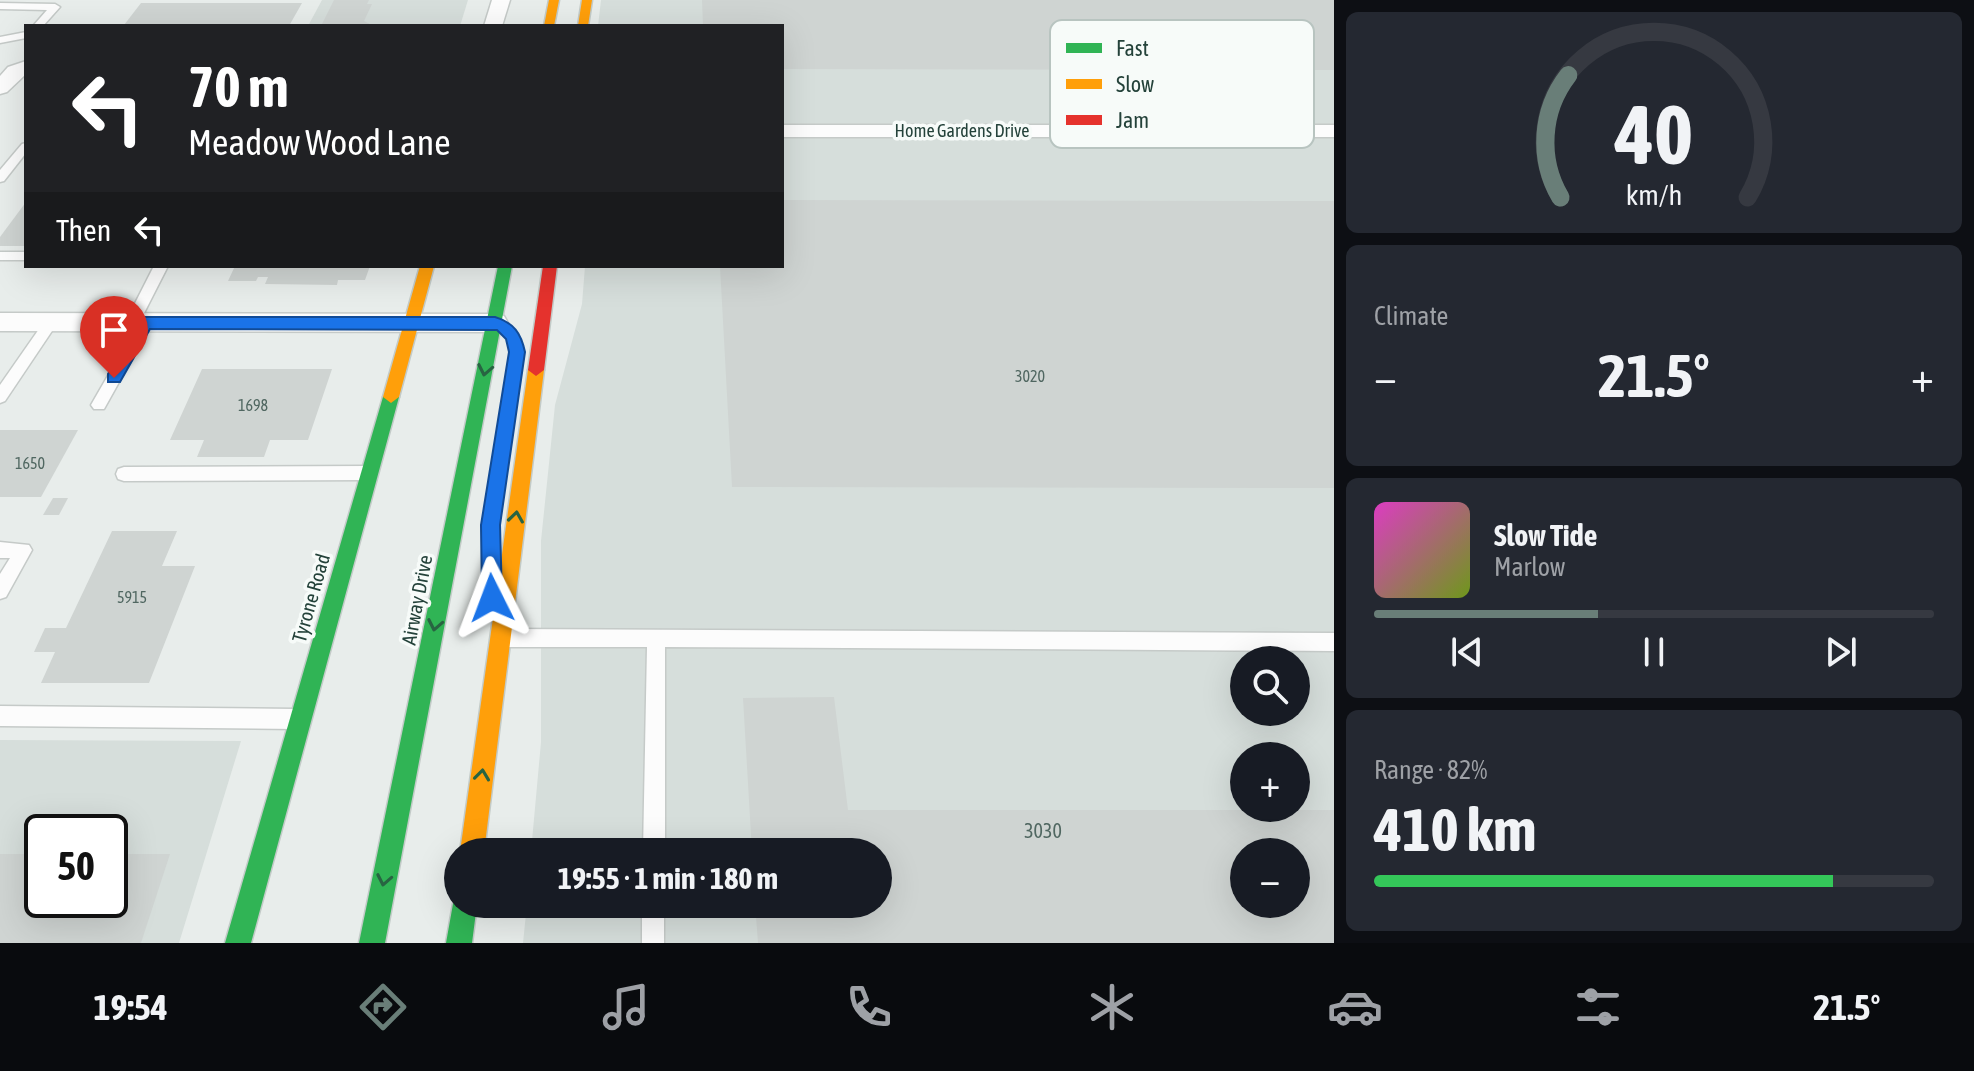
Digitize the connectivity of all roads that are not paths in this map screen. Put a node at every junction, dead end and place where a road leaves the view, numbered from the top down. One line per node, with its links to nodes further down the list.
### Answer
1 (501, 0): 6 (street)
2 (554, 0): 7 (main road)
3 (587, 0): 8 (main road)
4 (0, 6): 5 (lane)
5 (40, 24)
6 (494, 24)
7 (549, 24)
8 (583, 24)
9 (20, 35): 10 (lane)
10 (0, 37)
11 (24, 68): 12 (street)
12 (0, 88)
13 (784, 131): 14 (street, Home Gardens Drive)
14 (1050, 131)
15 (24, 148): 16 (lane)
16 (0, 178)
17 (0, 256): 18 (lane)
18 (24, 256)
19 (160, 268): 26 (lane)
20 (426, 268): 27 (main road, Tyrone Road)
21 (505, 268): 28 (main road, Airway Drive)
22 (550, 268): 36 (main road, one-way to 22)
23 (519, 302): 28 (main road)
24 (0, 322): 25 (street)
25 (51, 322): 26 (street); 29 (lane)
26 (139, 323): 27 (street); 30 (lane)
27 (411, 323): 28 (street); 31 (main road, Tyrone Road)
28 (502, 327): 46 (main road, Airway Drive, one-way to 46)
29 (0, 397)
30 (99, 405)
31 (369, 473): 32 (lane); 40 (main road, Tyrone Road)
32 (124, 474)
33 (0, 550): 35 (lane)
34 (490, 572): 36 (main road)
35 (0, 591)
36 (499, 638): 37 (lane); 41 (main road, one-way to 36)
37 (656, 639): 38 (lane); 42 (lane)
38 (1334, 642)
39 (0, 716): 40 (lane)
40 (300, 719): 45 (main road, Tyrone Road)
41 (474, 838)
42 (654, 838)
43 (463, 918): 47 (main road)
44 (653, 918): 48 (lane)
45 (238, 943)
46 (372, 943)
47 (459, 943)
48 (653, 943)

